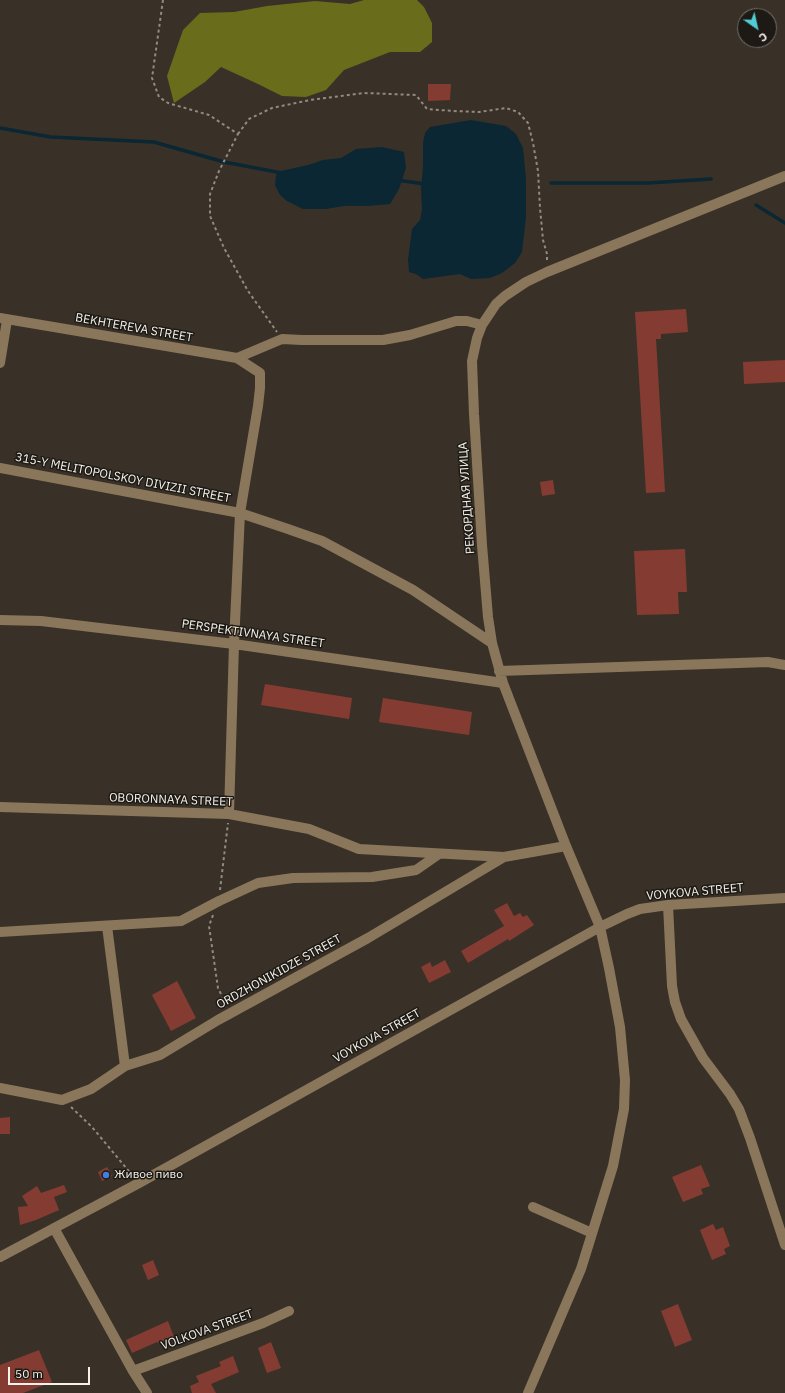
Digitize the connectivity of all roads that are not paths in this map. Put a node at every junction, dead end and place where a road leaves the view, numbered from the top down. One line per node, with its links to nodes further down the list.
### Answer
1 (785, 176): 3 (street, РЕКОРДНАЯ УЛИЦА)
2 (4, 319): 4 (street, BEKHTEREVA STREET); 5 (street)
3 (482, 325): 4 (street); 9 (street, РЕКОРДНАЯ УЛИЦА)
4 (237, 358): 7 (street, BEKHTEREVA STREET)
5 (0, 363)
6 (0, 468): 7 (street, 315-Y MELITOPOLSKOY DIVIZII STREET)
7 (240, 513): 9 (street, 315-Y MELITOPOLSKOY DIVIZII STREET); 10 (street)
8 (0, 620): 10 (street, PERSPEKTIVNAYA STREET)
9 (492, 643): 12 (street, РЕКОРДНАЯ УЛИЦА)
10 (234, 644): 13 (street, PERSPEKTIVNAYA STREET); 15 (street)
11 (785, 665): 12 (street)
12 (499, 671): 13 (street, РЕКОРДНАЯ УЛИЦА)
13 (502, 684): 16 (street, РЕКОРДНАЯ УЛИЦА)
14 (0, 807): 15 (street, OBORONNAYA STREET)
15 (229, 814): 17 (street, OBORONNAYA STREET)
16 (566, 846): 18 (street, ORDZHONIKIDZE STREET); 22 (street, РЕКОРДНАЯ УЛИЦА)
17 (439, 854): 18 (street, OBORONNAYA STREET); 21 (street)
18 (504, 857): 24 (street, ORDZHONIKIDZE STREET)
19 (785, 898): 20 (street, VOYKOVA STREET)
20 (668, 905): 22 (street, VOYKOVA STREET); 29 (street)
21 (107, 926): 23 (street); 24 (street)
22 (600, 927): 27 (street, VOYKOVA STREET); 28 (street, РЕКОРДНАЯ УЛИЦА)
23 (0, 932)
24 (125, 1066): 25 (street, ORDZHONIKIDZE STREET)
25 (0, 1088)
26 (532, 1207): 28 (street)
27 (54, 1228): 30 (street, VOYKOVA STREET); 32 (street)
28 (592, 1233): 34 (street, РЕКОРДНАЯ УЛИЦА)
29 (785, 1245)
30 (0, 1257)
31 (289, 1311): 32 (street, VOLKOVA STREET)
32 (133, 1372): 33 (street)
33 (147, 1393)
34 (528, 1393)

